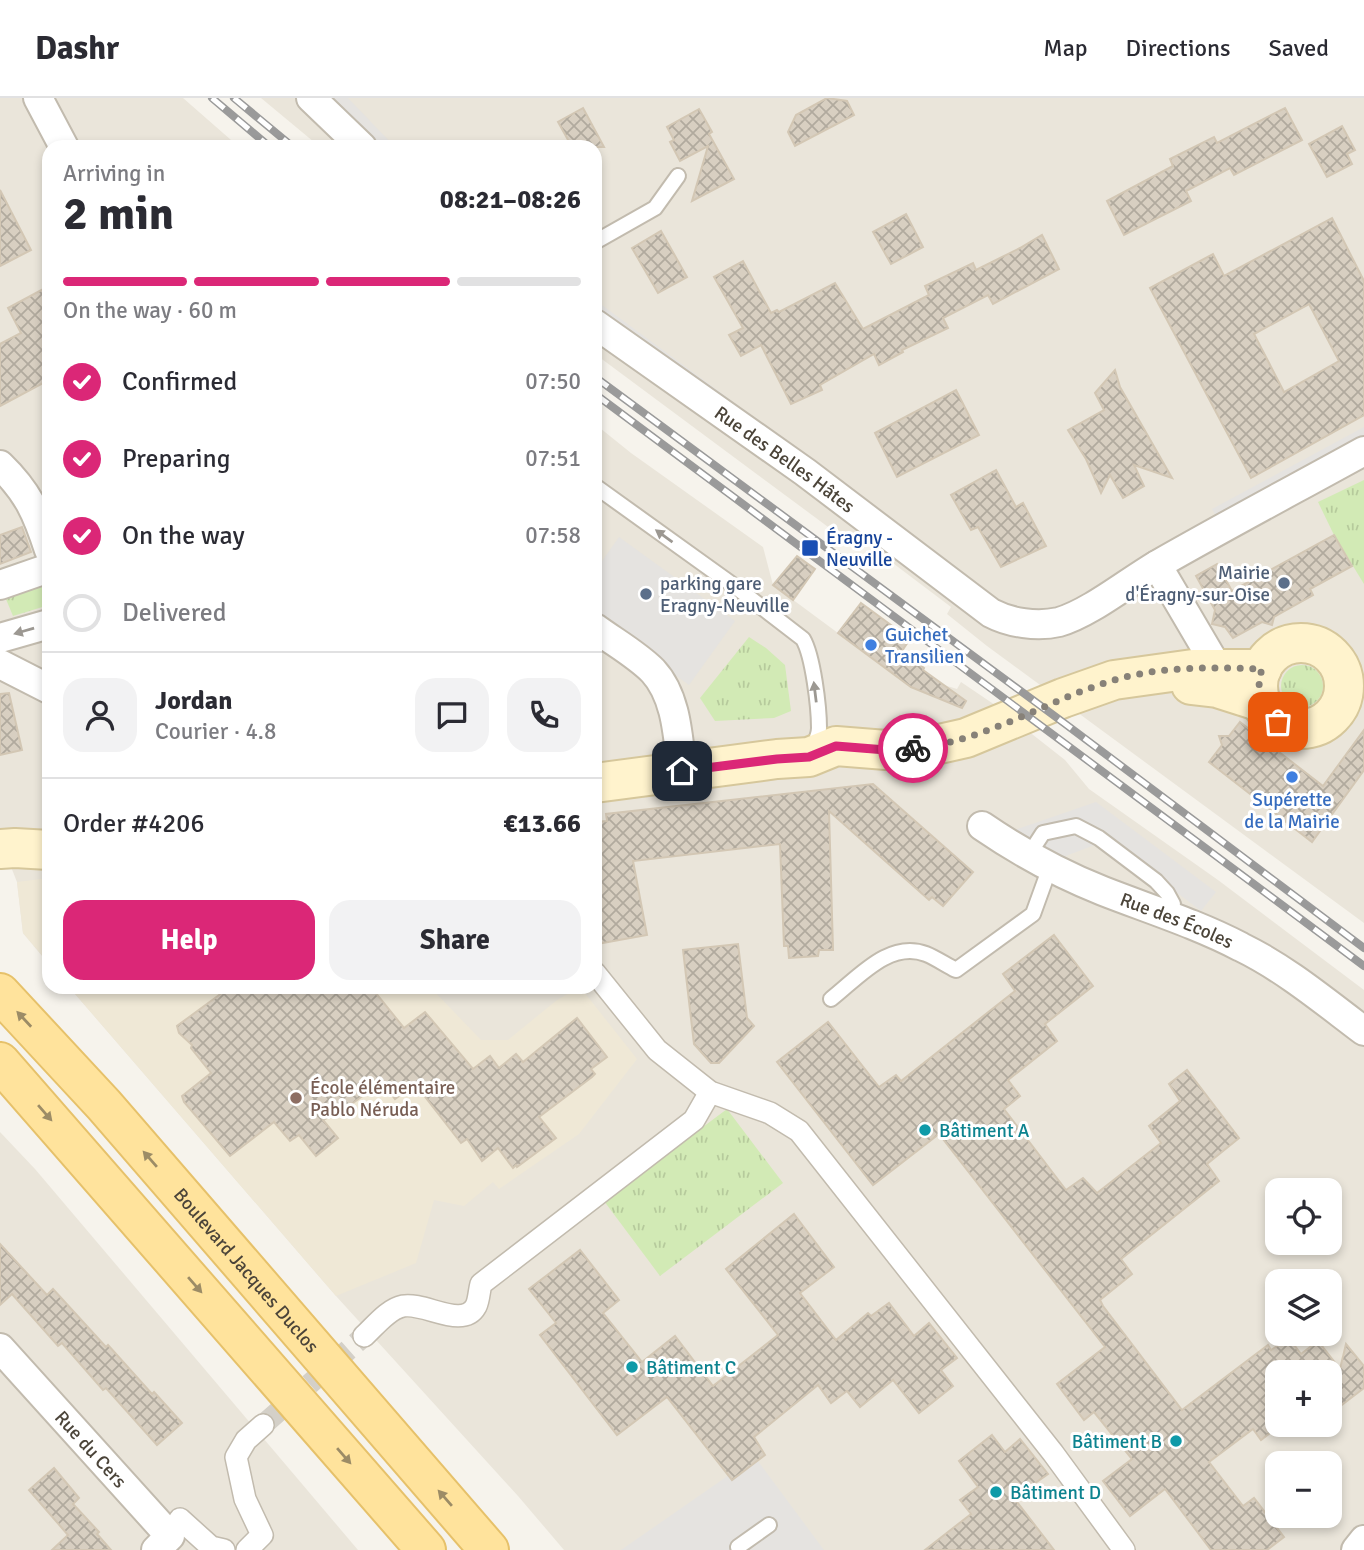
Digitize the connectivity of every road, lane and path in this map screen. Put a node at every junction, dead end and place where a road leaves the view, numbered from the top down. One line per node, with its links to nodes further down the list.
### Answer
1 (38, 98): 3 (street)
2 (310, 98): 4 (street)
3 (60, 140)
4 (355, 140)
5 (678, 176): 6 (lane)
6 (602, 238)
7 (602, 329): 12 (street, Rue des Belles Hâtes)
8 (1364, 451): 12 (street, Rue des Belles Hâtes)
9 (0, 465): 11 (street)
10 (602, 491): 23 (lane, one-way to 10)
11 (42, 531)
12 (1157, 565): 19 (street)
13 (42, 570): 14 (street)
14 (0, 584)
15 (42, 626): 17 (street, one-way to 17)
16 (602, 633): 24 (street)
17 (0, 638)
18 (0, 664): 20 (street)
19 (1217, 667): 21 (main road); 23 (main road)
20 (42, 685)
21 (1261, 686): 22 (main road); 22 (main road); 23 (main road)
22 (1352, 703)
23 (809, 757): 24 (main road)
24 (682, 771): 25 (main road)
25 (602, 782)
26 (982, 826): 30 (street, Rue des Écoles)
27 (0, 849): 28 (main road)
28 (42, 851)
29 (42, 853): 31 (main road)
30 (1039, 862): 32 (street, Rue des Écoles); 32 (lane); 35 (lane)
31 (0, 866)
32 (1170, 916): 36 (street, Rue des Écoles)
33 (602, 982): 38 (street)
34 (0, 993): 49 (main road, Boulevard Jacques Duclos, one-way to 34)
35 (831, 999)
36 (1364, 1031)
37 (0, 1062): 48 (main road, one-way to 48)
38 (710, 1092): 39 (street); 50 (street)
39 (364, 1336)
40 (0, 1348): 44 (street, Rue du Cers)
41 (262, 1425): 47 (street)
42 (769, 1525): 45 (lane)
43 (1364, 1540): 51 (street)
44 (170, 1545): 46 (street)
45 (738, 1547)
46 (224, 1550)
47 (247, 1550)
48 (426, 1550)
49 (489, 1550)
50 (1124, 1550)
51 (1356, 1550)

